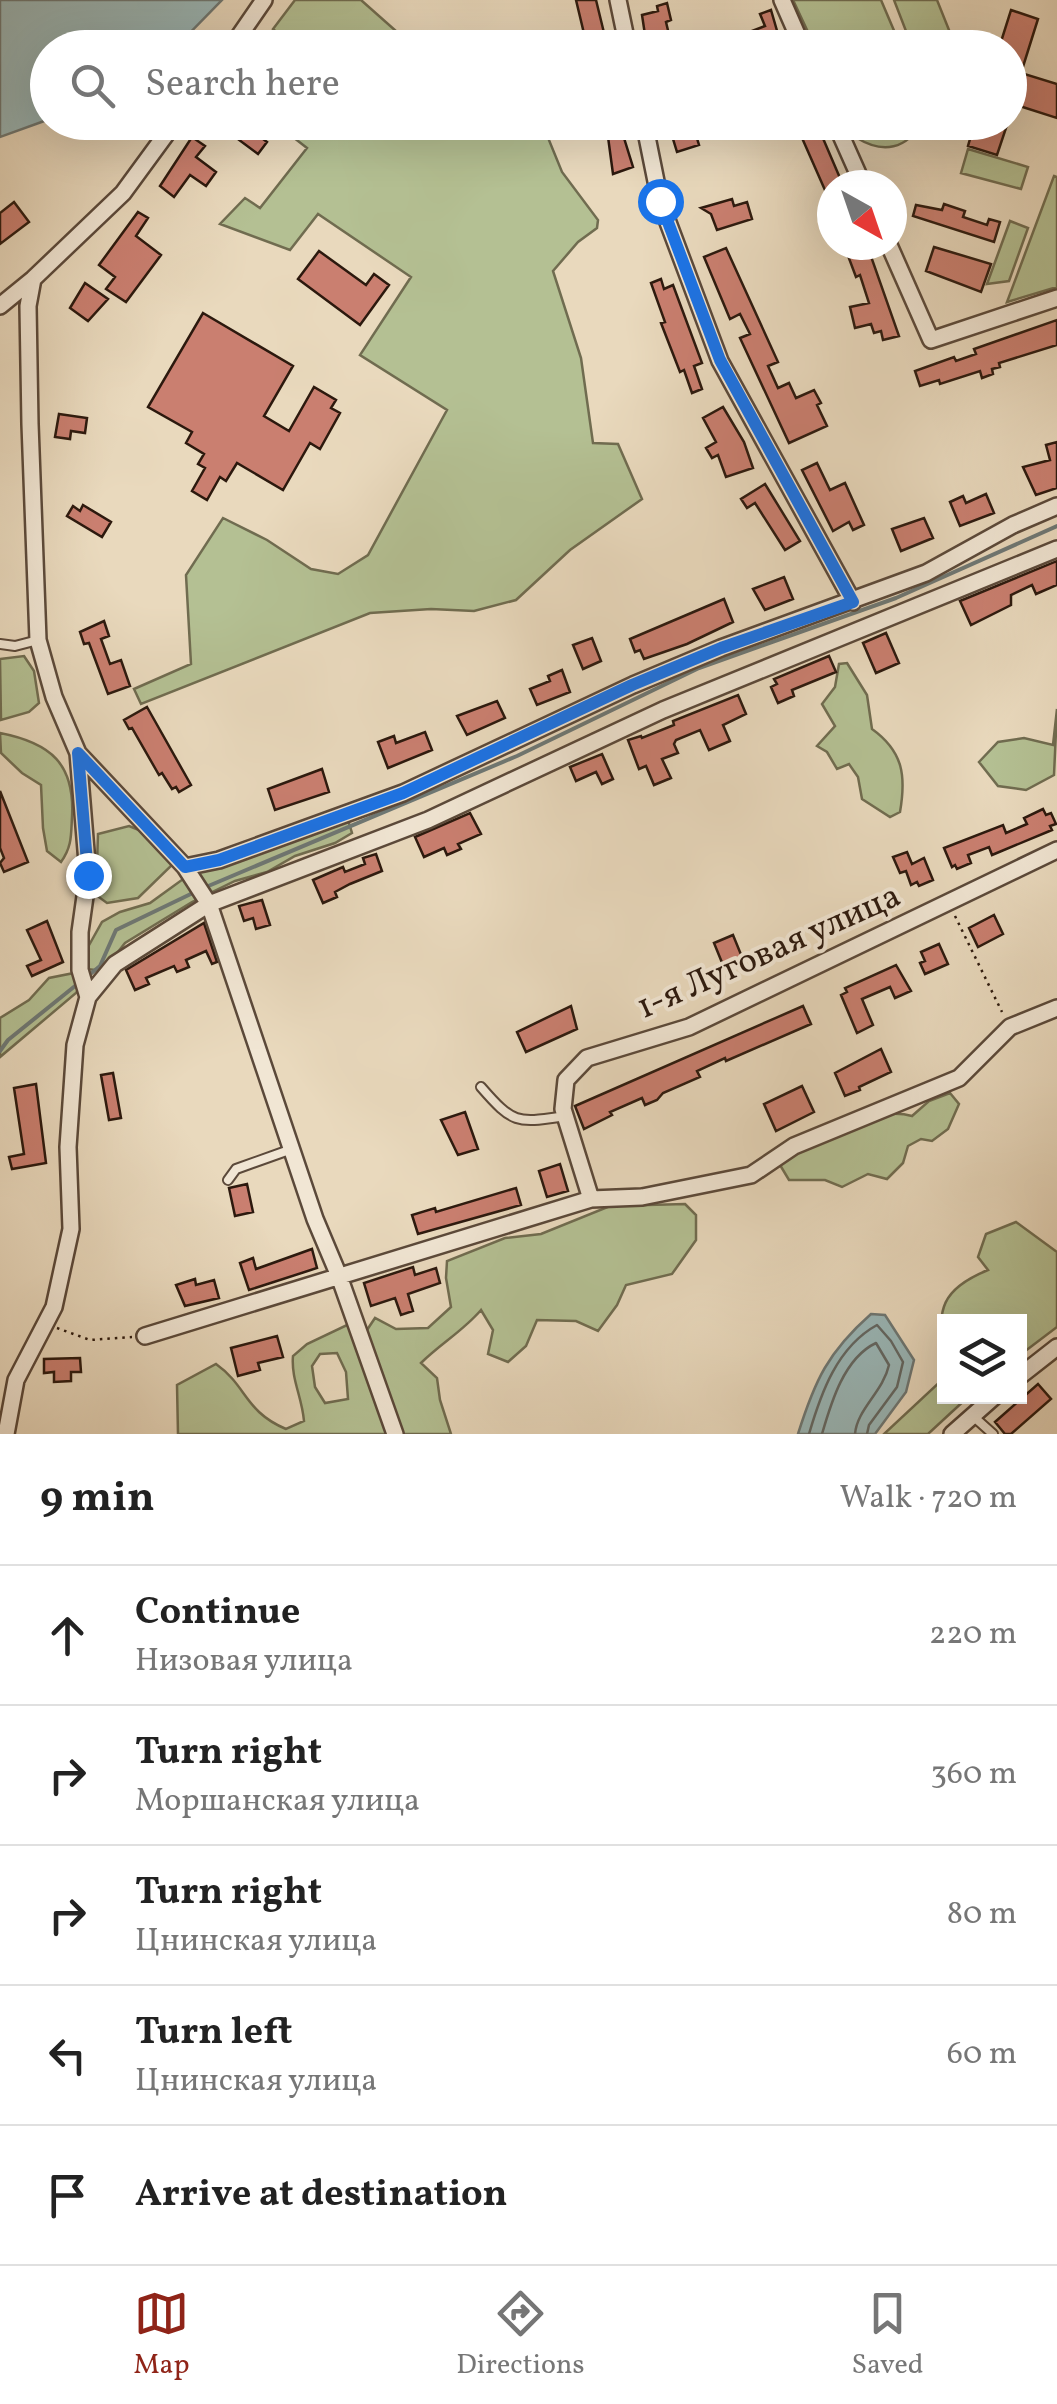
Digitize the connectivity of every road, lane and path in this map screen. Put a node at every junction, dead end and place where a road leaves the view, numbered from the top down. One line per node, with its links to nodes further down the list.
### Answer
1 (264, 0): 4 (street)
2 (618, 0): 5 (street)
3 (782, 0): 6 (street)
4 (243, 30)
5 (624, 30)
6 (794, 30)
7 (162, 140): 12 (street)
8 (648, 140): 17 (street)
9 (844, 140): 10 (street)
10 (857, 170)
11 (896, 260): 13 (street)
12 (33, 279): 14 (street); 18 (street)
13 (1057, 298)
14 (0, 306)
15 (1057, 506): 17 (street)
16 (1057, 550): 23 (street)
17 (853, 602): 22 (street)
18 (38, 640): 19 (lane); 20 (street)
19 (0, 644)
20 (78, 753): 22 (street); 25 (street)
21 (1057, 850): 24 (street, 1-я Луговая улица)
22 (185, 867): 23 (street)
23 (203, 894): 25 (street); 30 (street)
24 (948, 902): 27 (path); 29 (street, 1-я Луговая улица)
25 (88, 998): 34 (street)
26 (1057, 1008): 27 (street)
27 (1010, 1027): 32 (street)
28 (481, 1088): 29 (lane)
29 (566, 1116): 32 (street, 1-я Луговая улица)
30 (292, 1149): 31 (lane); 33 (street)
31 (228, 1180)
32 (592, 1199): 33 (street)
33 (340, 1276): 35 (street); 41 (street)
34 (46, 1324): 35 (path); 40 (street)
35 (145, 1336)
36 (1057, 1347): 37 (street)
37 (1027, 1371)
38 (987, 1404): 39 (street)
39 (973, 1416): 42 (street); 43 (lane)
40 (4, 1425)
41 (395, 1434)
42 (952, 1434)
43 (992, 1434)

